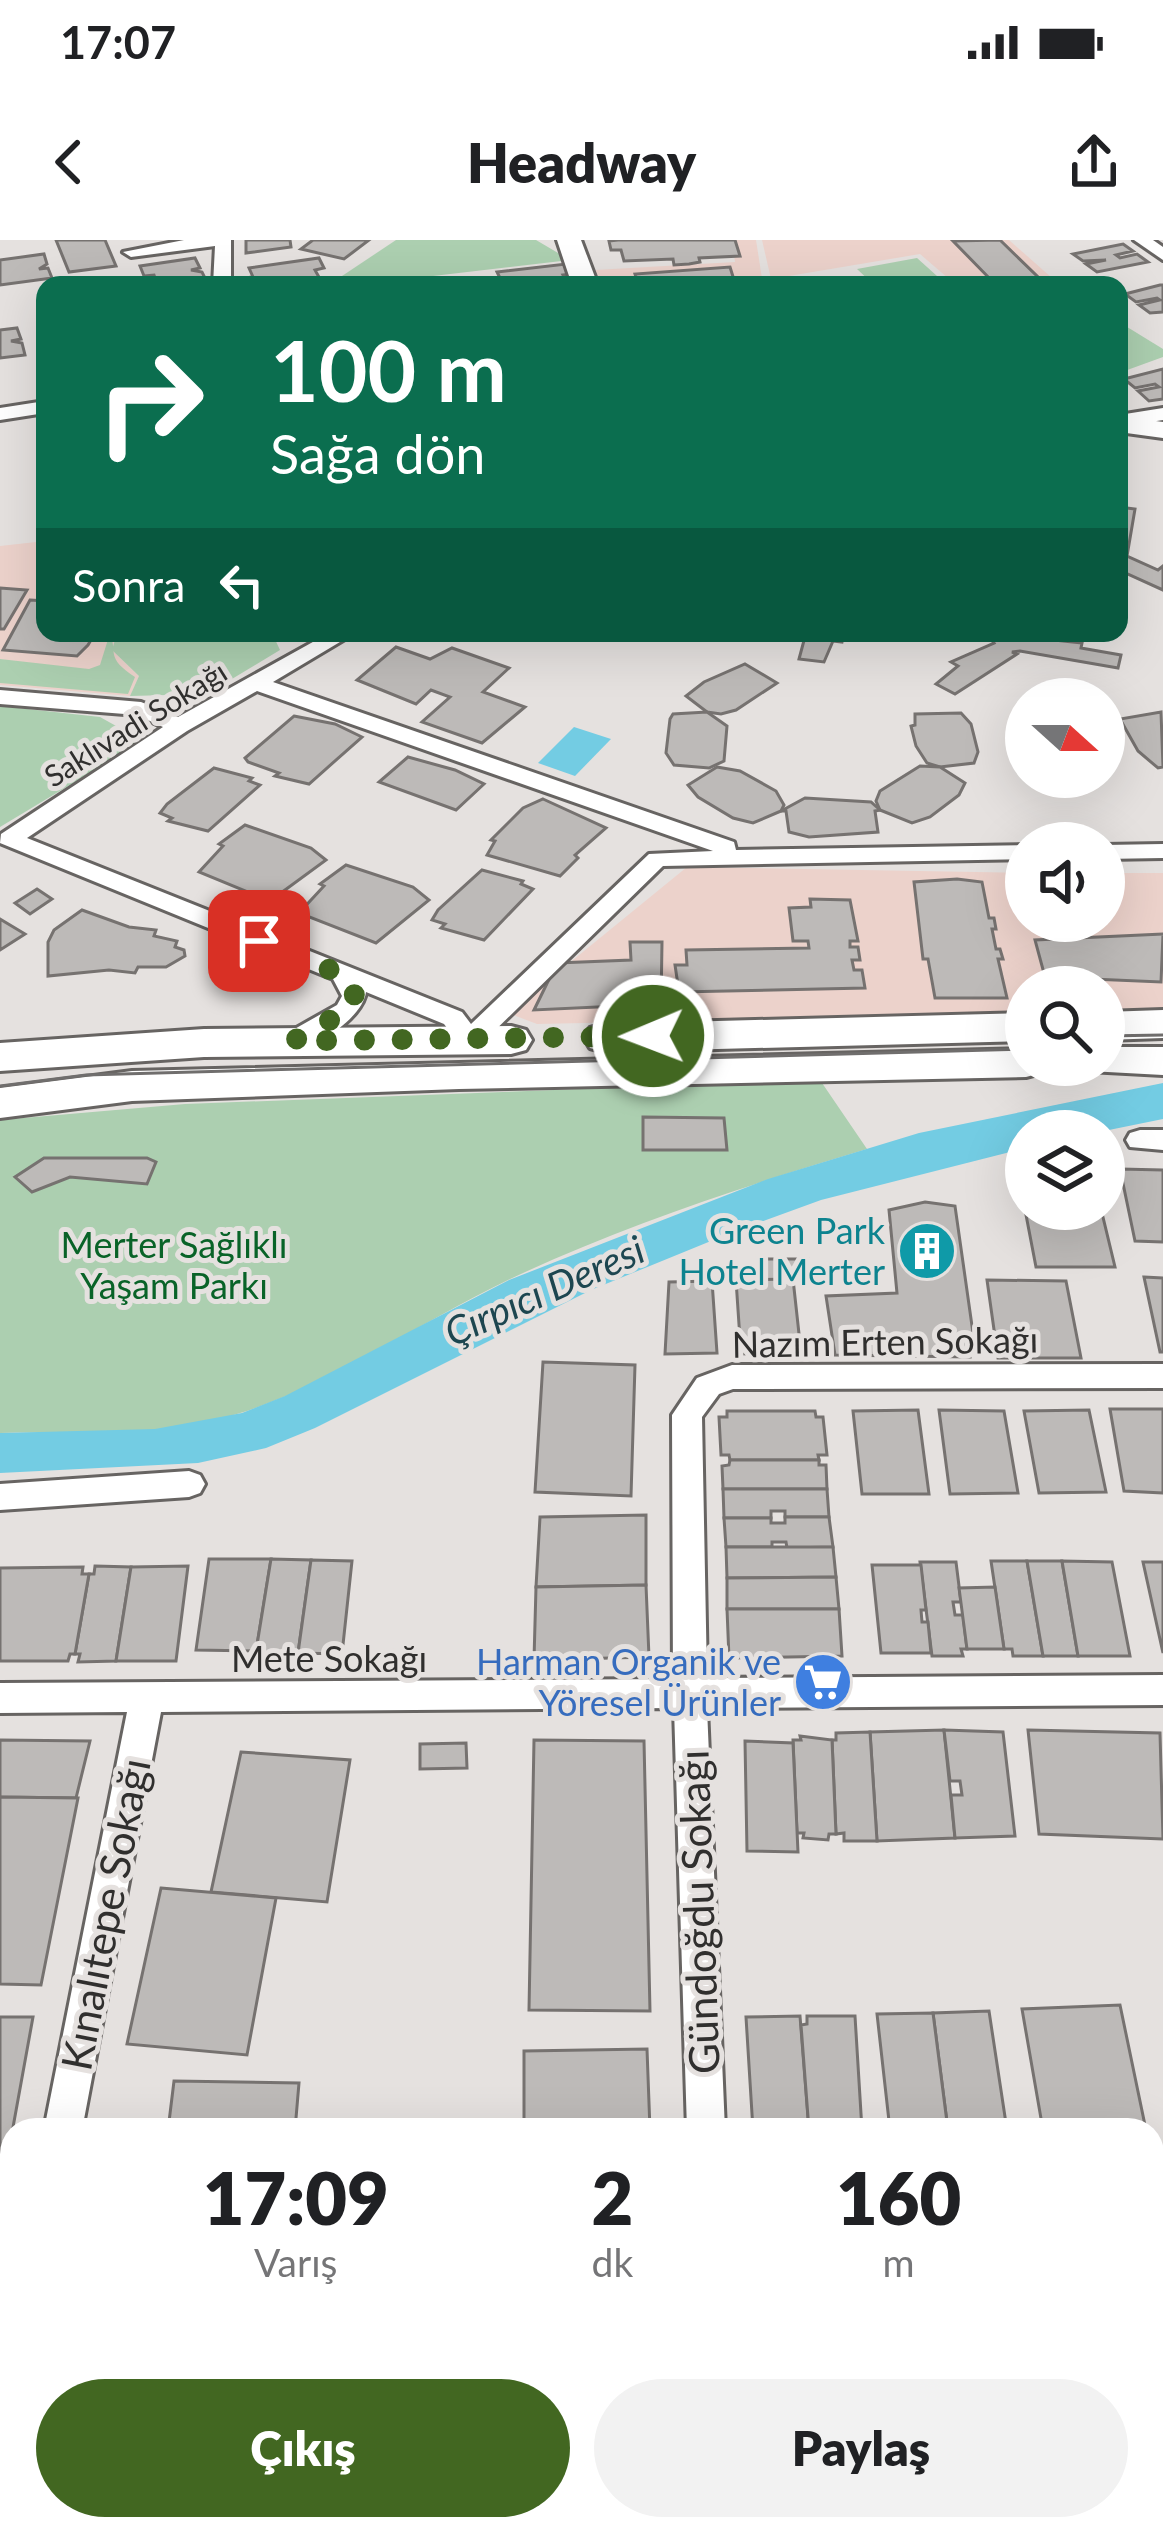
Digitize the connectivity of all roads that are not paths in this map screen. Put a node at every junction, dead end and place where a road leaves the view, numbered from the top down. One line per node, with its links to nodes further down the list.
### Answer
1 (223, 240): 3 (street); 4 (street)
2 (569, 240): 5 (street)
3 (131, 252)
4 (222, 276)
5 (582, 276)
6 (36, 408): 7 (street)
7 (0, 414)
8 (1163, 414): 9 (street)
9 (1128, 420)
10 (1128, 424): 11 (street)
11 (1163, 430)
12 (328, 642): 13 (street, Saklıvadi Sokağı)
13 (255, 683): 15 (street, Saklıvadi Sokağı); 20 (street)
14 (0, 697): 15 (street)
15 (179, 725): 16 (street, Saklıvadi Sokağı)
16 (4, 842): 21 (street, Saklıvadi Sokağı)
17 (1163, 851): 19 (street)
18 (1005, 852): 20 (street, Saklıvadi Sokağı)
19 (1125, 852)
20 (749, 855): 21 (street, Saklıvadi Sokağı)
21 (343, 975): 26 (street)
22 (1163, 1024): 23 (main road)
23 (1125, 1025)
24 (0, 1026): 26 (main road)
25 (1005, 1028): 26 (main road)
26 (278, 1041): 27 (main road)
27 (0, 1057)
28 (1163, 1060): 29 (main road)
29 (1125, 1061)
30 (1005, 1063): 31 (main road)
31 (0, 1102)
32 (1163, 1376): 36 (street, Nazım Erten Sokağı)
33 (189, 1484): 34 (street)
34 (0, 1497)
35 (1163, 1690): 36 (street, Mete Sokağı)
36 (690, 1694): 37 (street, Mete Sokağı); 40 (street, Gündoğdu Sokağı)
37 (147, 1697): 38 (street, Mete Sokağı); 39 (street, Kınalıtepe Sokağı)
38 (0, 1698)
39 (65, 2118)
40 (706, 2118)

